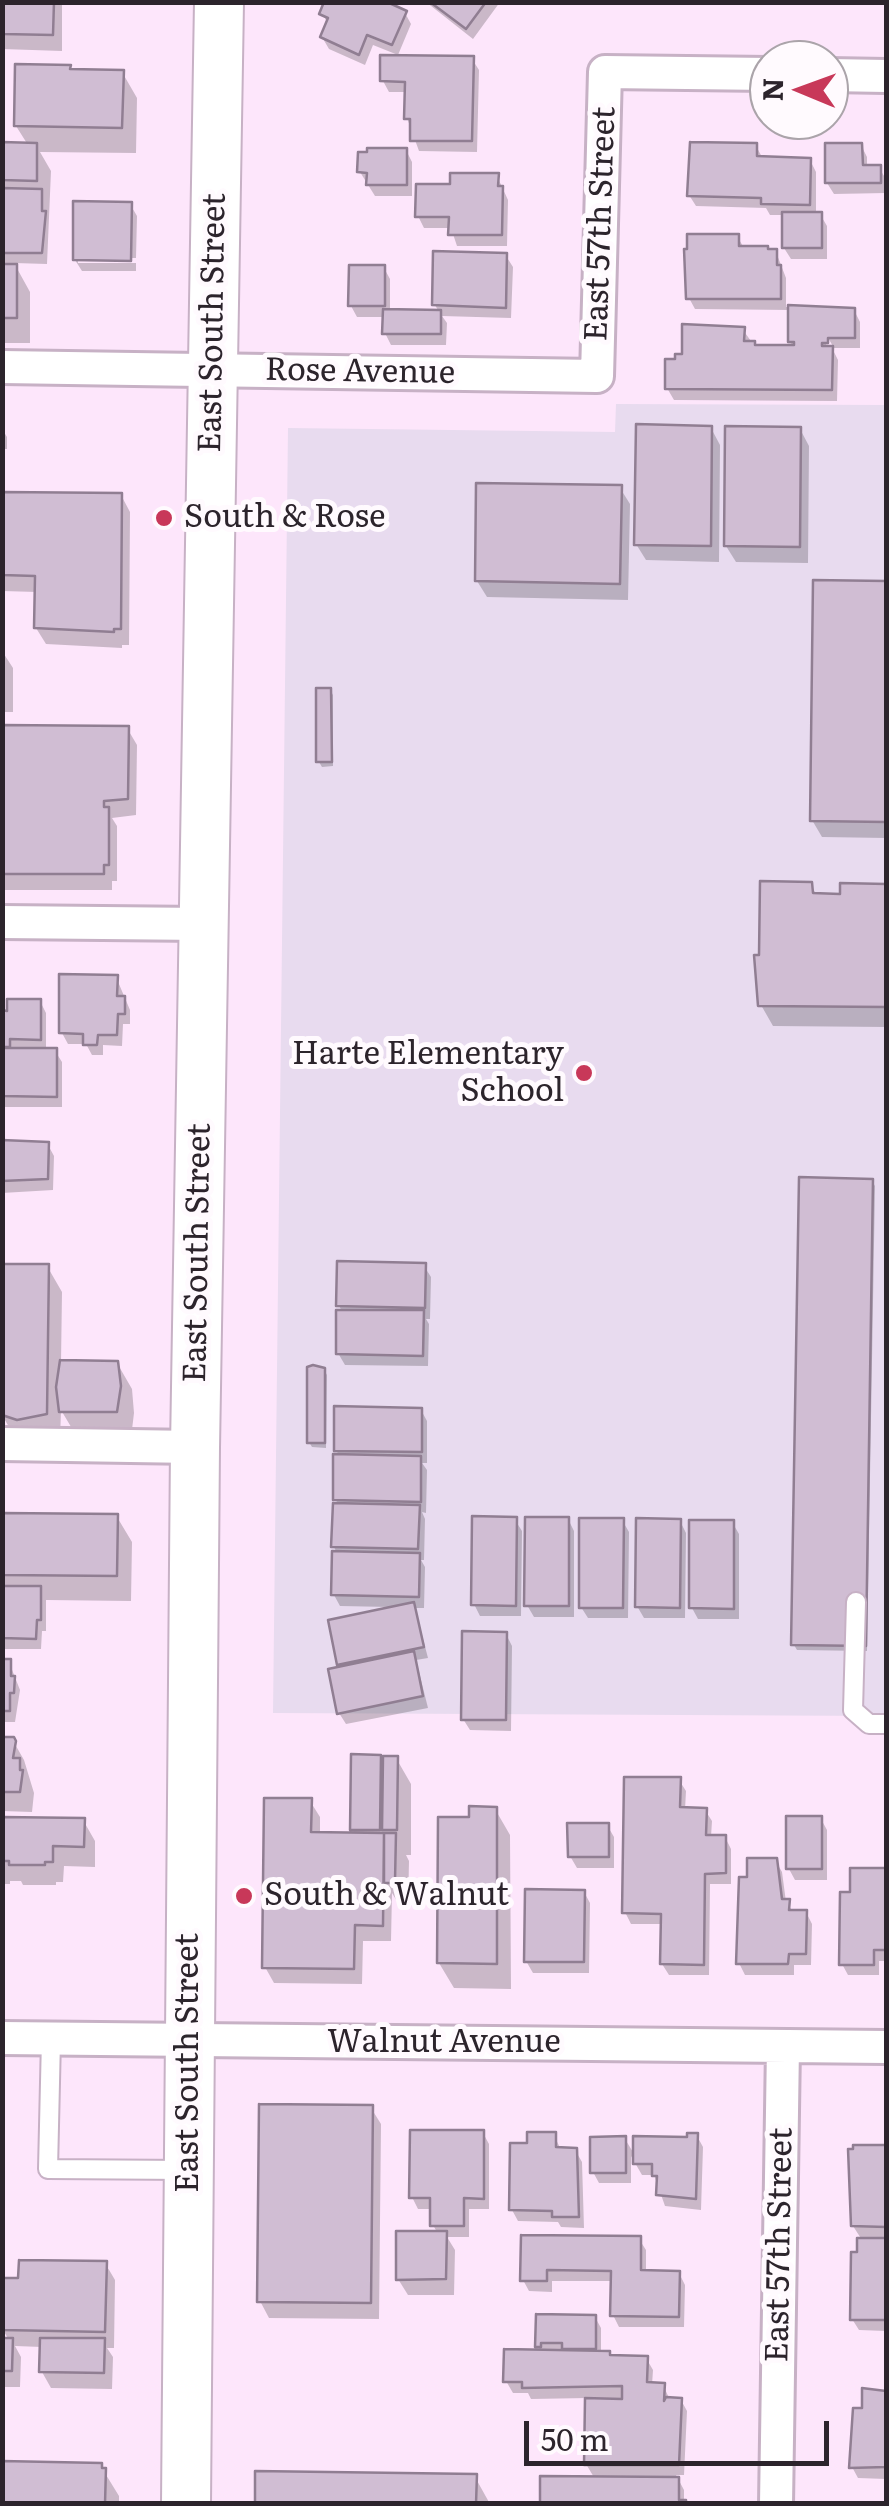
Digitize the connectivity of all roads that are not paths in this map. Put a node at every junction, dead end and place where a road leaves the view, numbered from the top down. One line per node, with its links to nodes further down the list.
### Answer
1 (218, 2): 6 (main road, East South Street)
2 (749, 74): 7 (street, East 57th Street)
3 (849, 75): 4 (street)
4 (886, 76)
5 (2, 368): 6 (street, Rose Avenue)
6 (213, 370): 7 (street, Rose Avenue); 9 (main road, East South Street)
7 (598, 376)
8 (2, 922): 9 (street)
9 (203, 924): 11 (main road, East South Street)
10 (2, 1444): 11 (street)
11 (196, 1446): 16 (main road, East South Street)
12 (856, 1602): 13 (lane)
13 (886, 1724)
14 (2, 2038): 15 (street, Walnut Avenue)
15 (51, 2039): 16 (street, Walnut Avenue); 19 (lane)
16 (188, 2042): 17 (street, Walnut Avenue); 19 (main road, East South Street)
17 (783, 2046): 18 (street, Walnut Avenue); 21 (street, East 57th Street)
18 (886, 2047)
19 (188, 2170): 20 (main road, East South Street)
20 (186, 2504)
21 (776, 2504)

